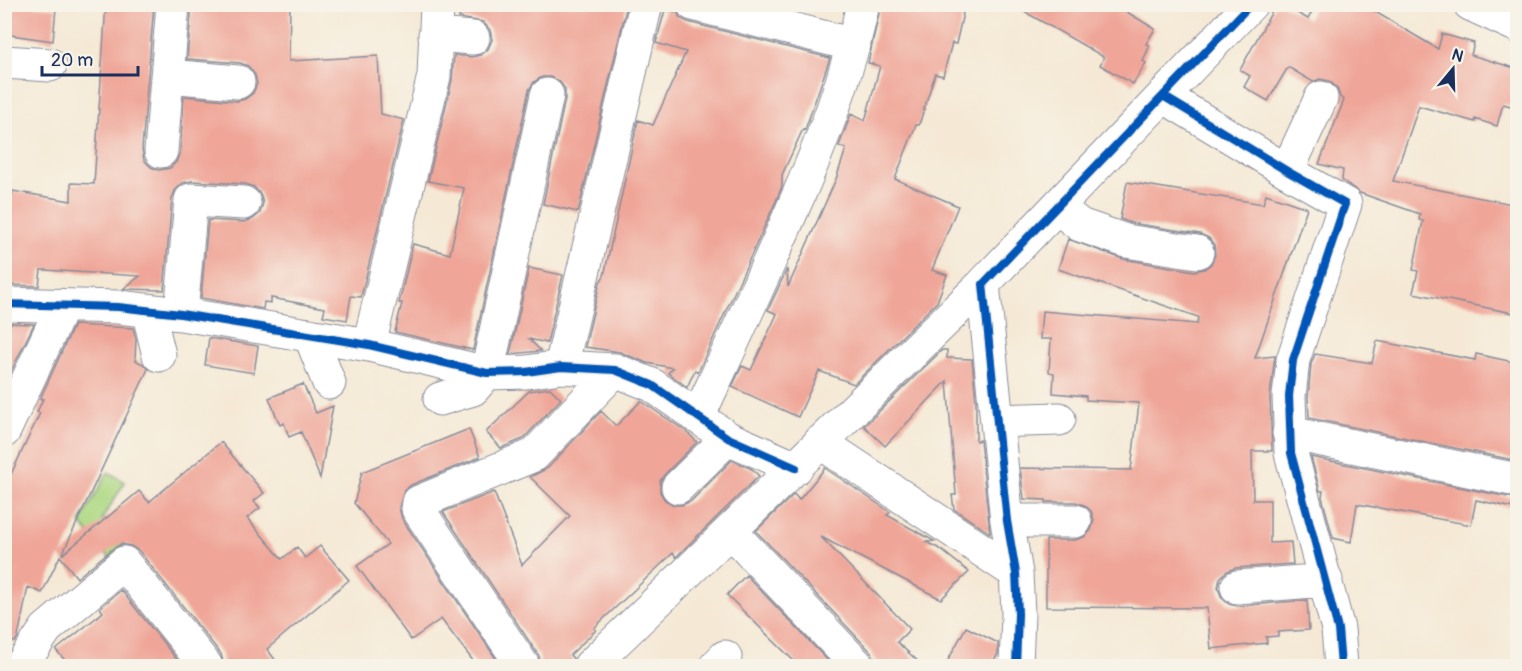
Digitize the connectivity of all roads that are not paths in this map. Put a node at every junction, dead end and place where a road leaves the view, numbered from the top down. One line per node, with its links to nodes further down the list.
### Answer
1 (173, 4): 13 (street)
2 (646, 4): 31 (street)
3 (693, 4): 10 (street)
4 (863, 4): 10 (street)
5 (1251, 4): 16 (street)
6 (1470, 4): 8 (street)
7 (436, 20): 9 (street); 29 (street)
8 (1518, 26)
9 (473, 38)
10 (854, 45): 36 (street)
11 (4, 62): 12 (street)
12 (50, 65)
13 (167, 76): 14 (street); 18 (street)
14 (238, 82)
15 (547, 95): 33 (street)
16 (1163, 96): 19 (street); 21 (street)
17 (1321, 98): 19 (street)
18 (161, 151)
19 (1287, 171): 40 (street)
20 (244, 203): 27 (street)
21 (1057, 207): 22 (street); 23 (street)
22 (1197, 252)
23 (983, 284): 38 (street); 42 (street)
24 (4, 304): 25 (street)
25 (62, 307): 26 (street); 39 (street)
26 (148, 310): 27 (street); 30 (street)
27 (181, 314): 28 (street)
28 (310, 335): 29 (street); 34 (street)
29 (369, 345): 33 (street)
30 (159, 356)
31 (561, 367): 32 (street); 33 (street)
32 (615, 370): 36 (street); 55 (street)
33 (487, 374): 35 (street)
34 (329, 383)
35 (440, 399)
36 (698, 417): 41 (street)
37 (1059, 419): 38 (street)
38 (997, 421): 46 (street)
39 (4, 431)
40 (1289, 433): 44 (street); 50 (street)
41 (728, 438): 43 (street); 45 (street)
42 (820, 442): 43 (street); 49 (street)
43 (796, 468): 48 (street)
44 (1512, 479)
45 (678, 487)
46 (1007, 521): 47 (street); 49 (street)
47 (1075, 521)
48 (730, 532): 52 (street); 56 (street)
49 (1016, 573): 57 (street)
50 (1326, 580): 51 (street); 58 (street)
51 (1237, 587)
52 (598, 664)
53 (22, 666): 54 (street)
54 (206, 666)
55 (523, 666)
56 (858, 666)
57 (1016, 666)
58 (1341, 666)

